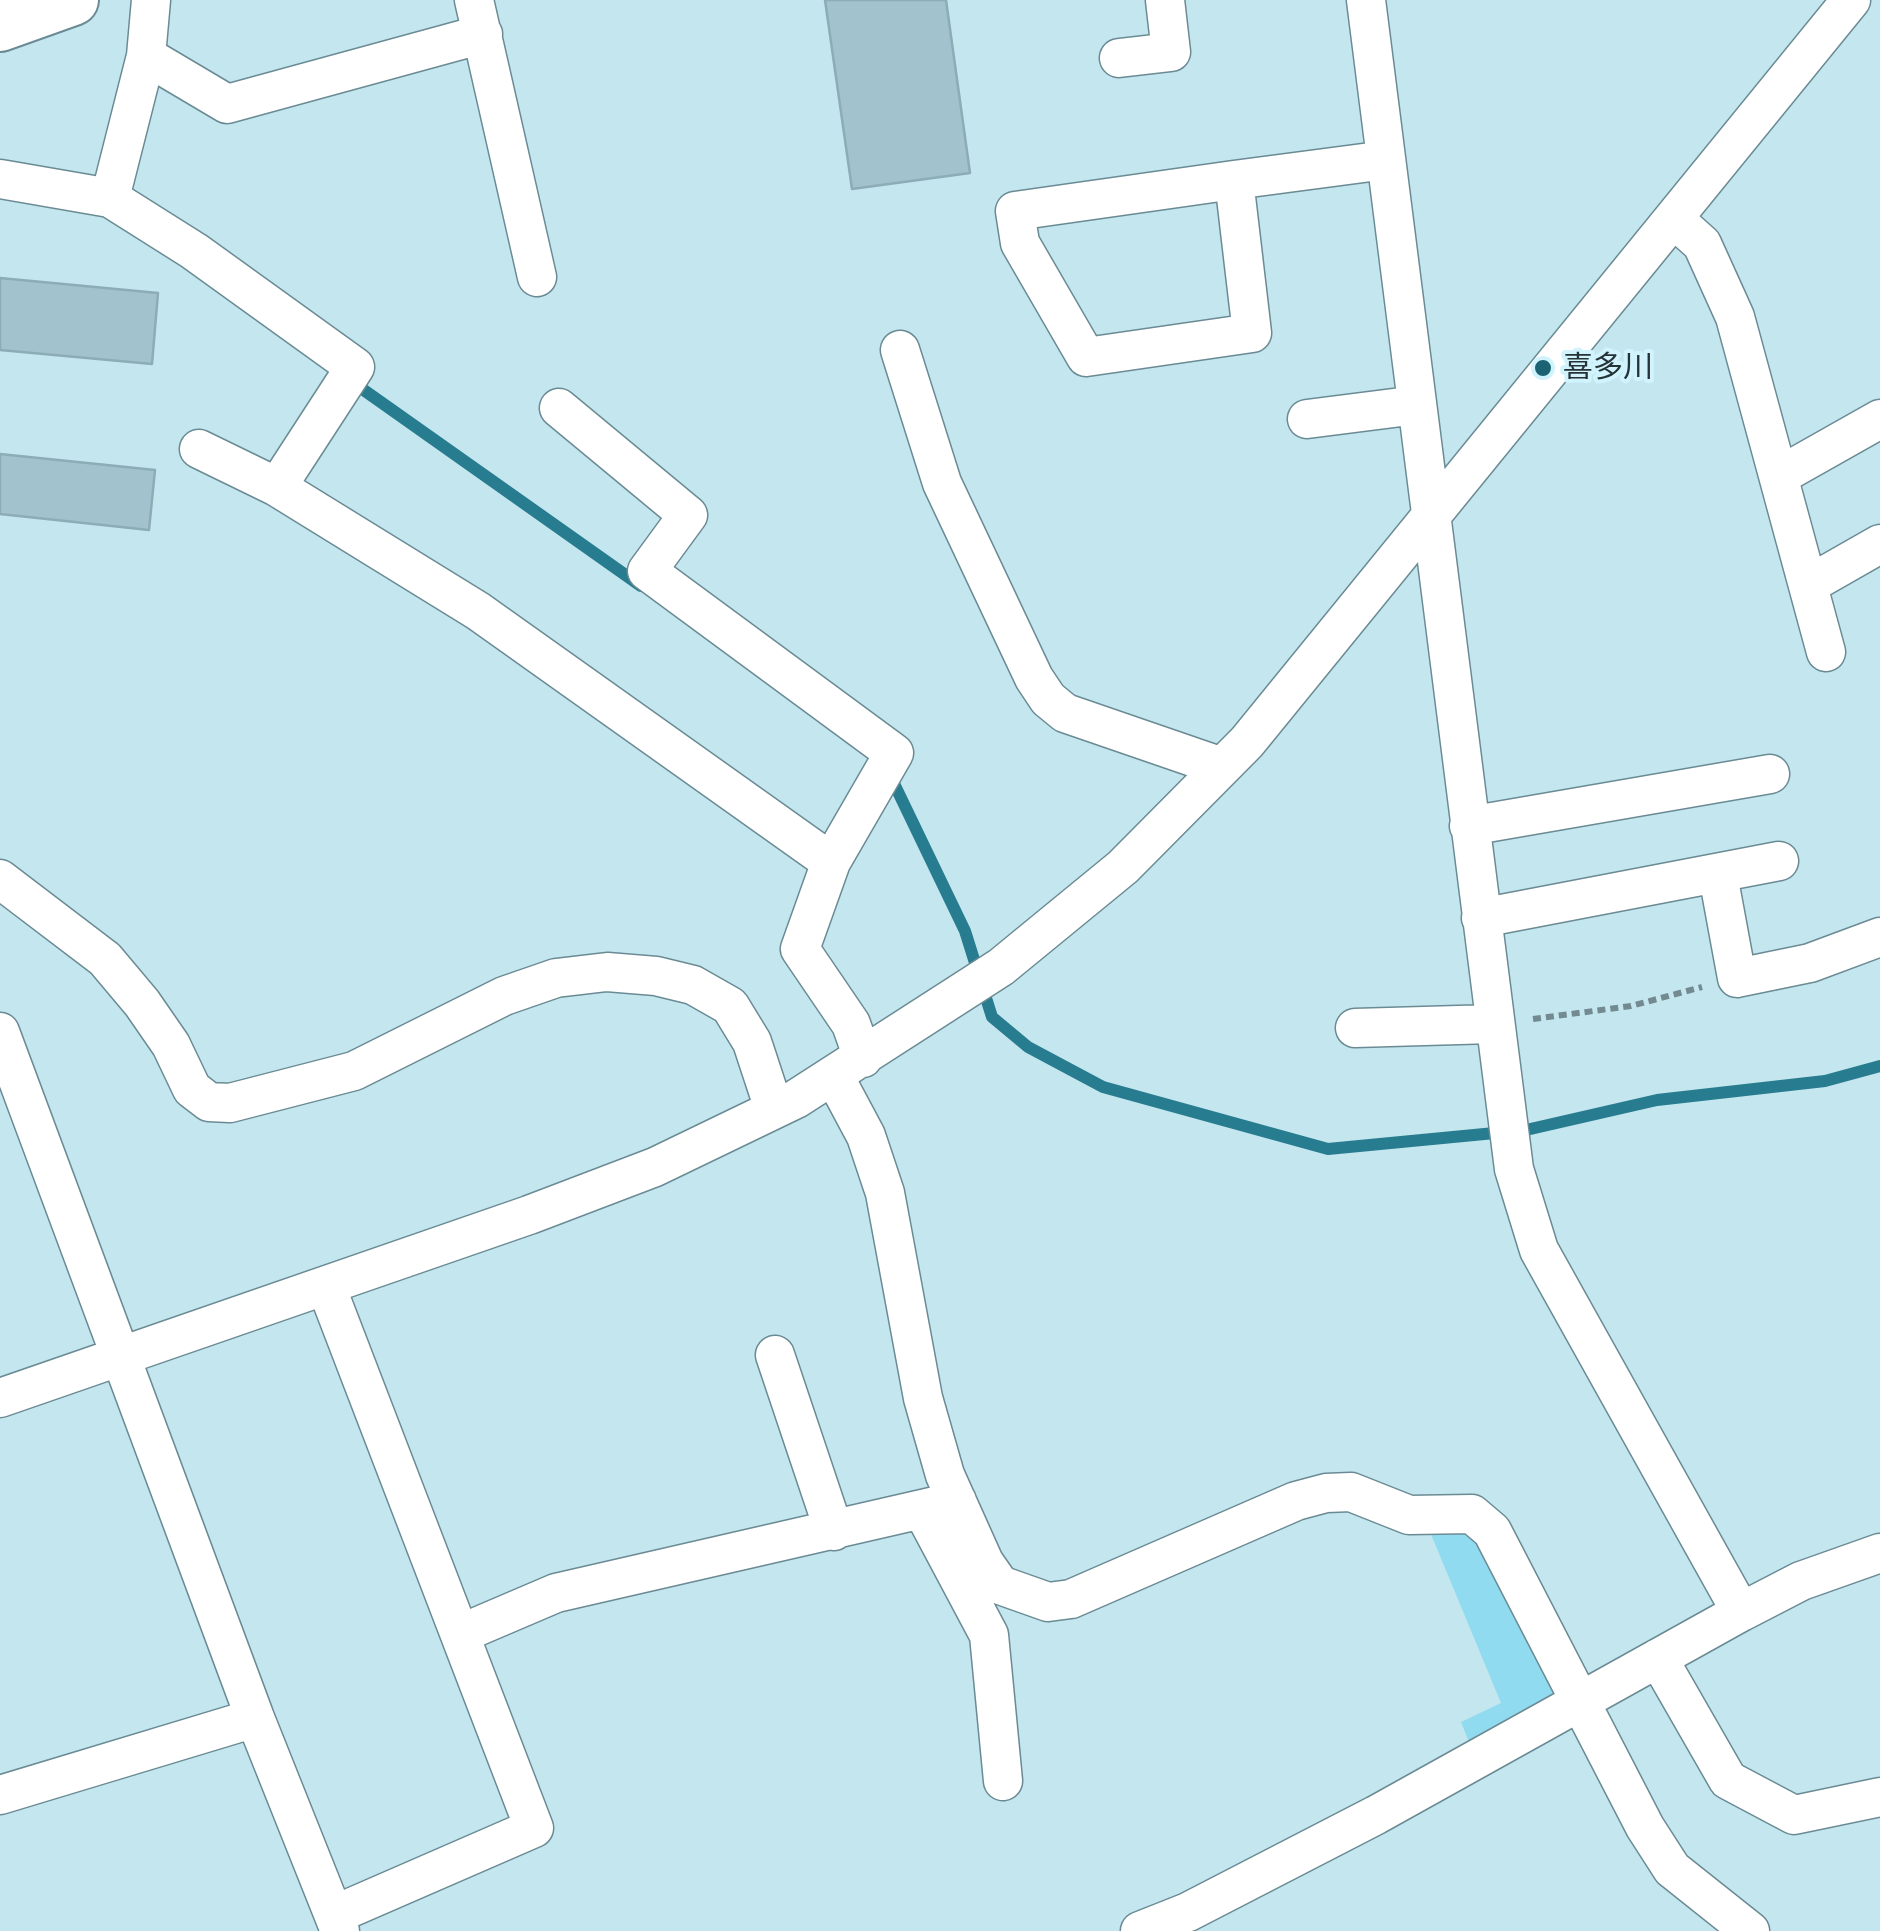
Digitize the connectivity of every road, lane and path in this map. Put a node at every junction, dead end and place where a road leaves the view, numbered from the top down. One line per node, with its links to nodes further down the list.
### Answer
1 (73, 0): 7 (main road)
2 (151, 0): 8 (street)
3 (1165, 0): 9 (street)
4 (1366, 0): 10 (street)
5 (1852, 0): 14 (street)
6 (479, 17): 8 (street); 15 (street)
7 (0, 26)
8 (146, 56): 13 (street)
9 (1119, 58)
10 (1386, 160): 12 (street); 17 (street)
11 (0, 179): 13 (street)
12 (1234, 180): 12 (street)
13 (110, 198): 23 (street)
14 (1674, 219): 22 (street); 24 (street)
15 (537, 277)
16 (900, 350): 28 (street)
17 (1417, 405): 20 (street); 24 (street)
18 (559, 408): 32 (street)
19 (1880, 418): 22 (street)
20 (1308, 420)
21 (199, 449): 23 (street)
22 (1779, 476): 26 (street)
23 (278, 488): 32 (street)
24 (1432, 520): 28 (street); 30 (street)
25 (1880, 544): 26 (street)
26 (1808, 585): 27 (street)
27 (1826, 652)
28 (1222, 768): 41 (street)
29 (1770, 774): 30 (street)
30 (1469, 826): 35 (street)
31 (1778, 861): 33 (street)
32 (831, 862): 41 (street)
33 (1718, 875): 35 (street); 37 (street)
34 (0, 879): 43 (street)
35 (1481, 918): 38 (street)
36 (1880, 937): 37 (street)
37 (1737, 978): 38 (path)
38 (1494, 1024): 39 (street); 52 (street)
39 (1355, 1028)
40 (0, 1032): 42 (street)
41 (848, 1067): 43 (street); 48 (street)
42 (13, 1105): 46 (street)
43 (774, 1109): 44 (street)
44 (326, 1286): 46 (street); 53 (street)
45 (775, 1355): 49 (street)
46 (122, 1356): 47 (street); 56 (street)
47 (0, 1398)
48 (940, 1506): 49 (street); 51 (street)
49 (834, 1531): 53 (street)
50 (1880, 1553): 52 (street)
51 (974, 1574): 55 (street); 57 (street)
52 (1741, 1612): 54 (street)
53 (460, 1634): 60 (street)
54 (1658, 1658): 55 (street); 59 (street)
55 (1580, 1702): 61 (street); 62 (street)
56 (255, 1718): 58 (street); 60 (street)
57 (1003, 1781)
58 (0, 1795)
59 (1880, 1798)
60 (337, 1923)
61 (1140, 1931)
62 (1750, 1931)

